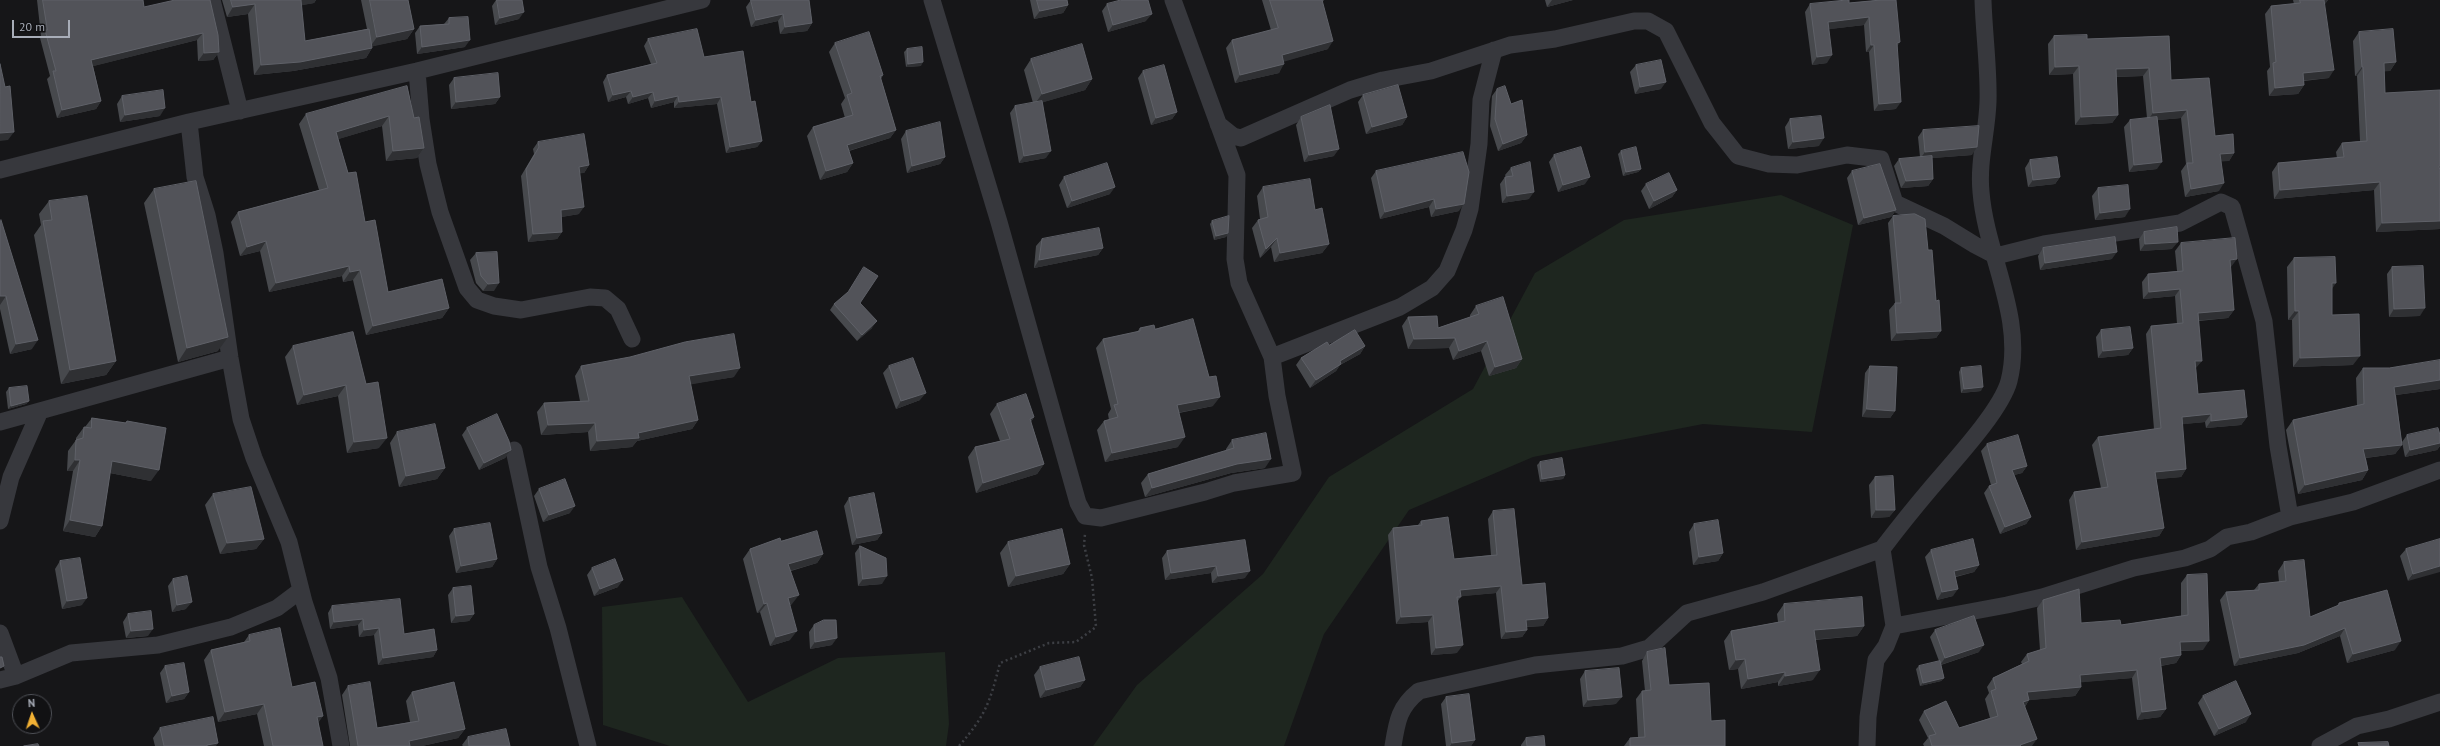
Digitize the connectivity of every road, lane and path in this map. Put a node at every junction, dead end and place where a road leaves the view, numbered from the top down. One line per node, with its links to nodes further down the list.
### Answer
1 (212, 0): 8 (street)
2 (702, 0): 7 (street)
3 (932, 0): 20 (street)
4 (1173, 0): 10 (street)
5 (1982, 0): 12 (street)
6 (1494, 50): 10 (street); 12 (street); 14 (street)
7 (417, 71): 8 (street); 13 (street)
8 (240, 111): 9 (street)
9 (190, 122): 11 (street); 15 (street)
10 (1218, 124): 14 (street)
11 (0, 170)
12 (1996, 256): 21 (street); 23 (street)
13 (632, 339)
14 (1272, 357): 20 (street)
15 (230, 358): 16 (street); 24 (street)
16 (40, 411): 17 (street); 22 (street)
17 (0, 422)
18 (514, 450): 30 (street)
19 (2440, 470): 21 (street)
20 (1086, 516): 31 (path)
21 (2290, 517): 25 (street)
22 (0, 521)
23 (1882, 549): 25 (street); 32 (street)
24 (302, 590): 27 (street); 29 (street)
25 (1894, 626): 33 (street)
26 (0, 633): 27 (street)
27 (8, 678)
28 (2440, 702): 34 (street)
29 (341, 746)
30 (588, 746)
31 (959, 746)
32 (1393, 746)
33 (1867, 746)
34 (2320, 746)

